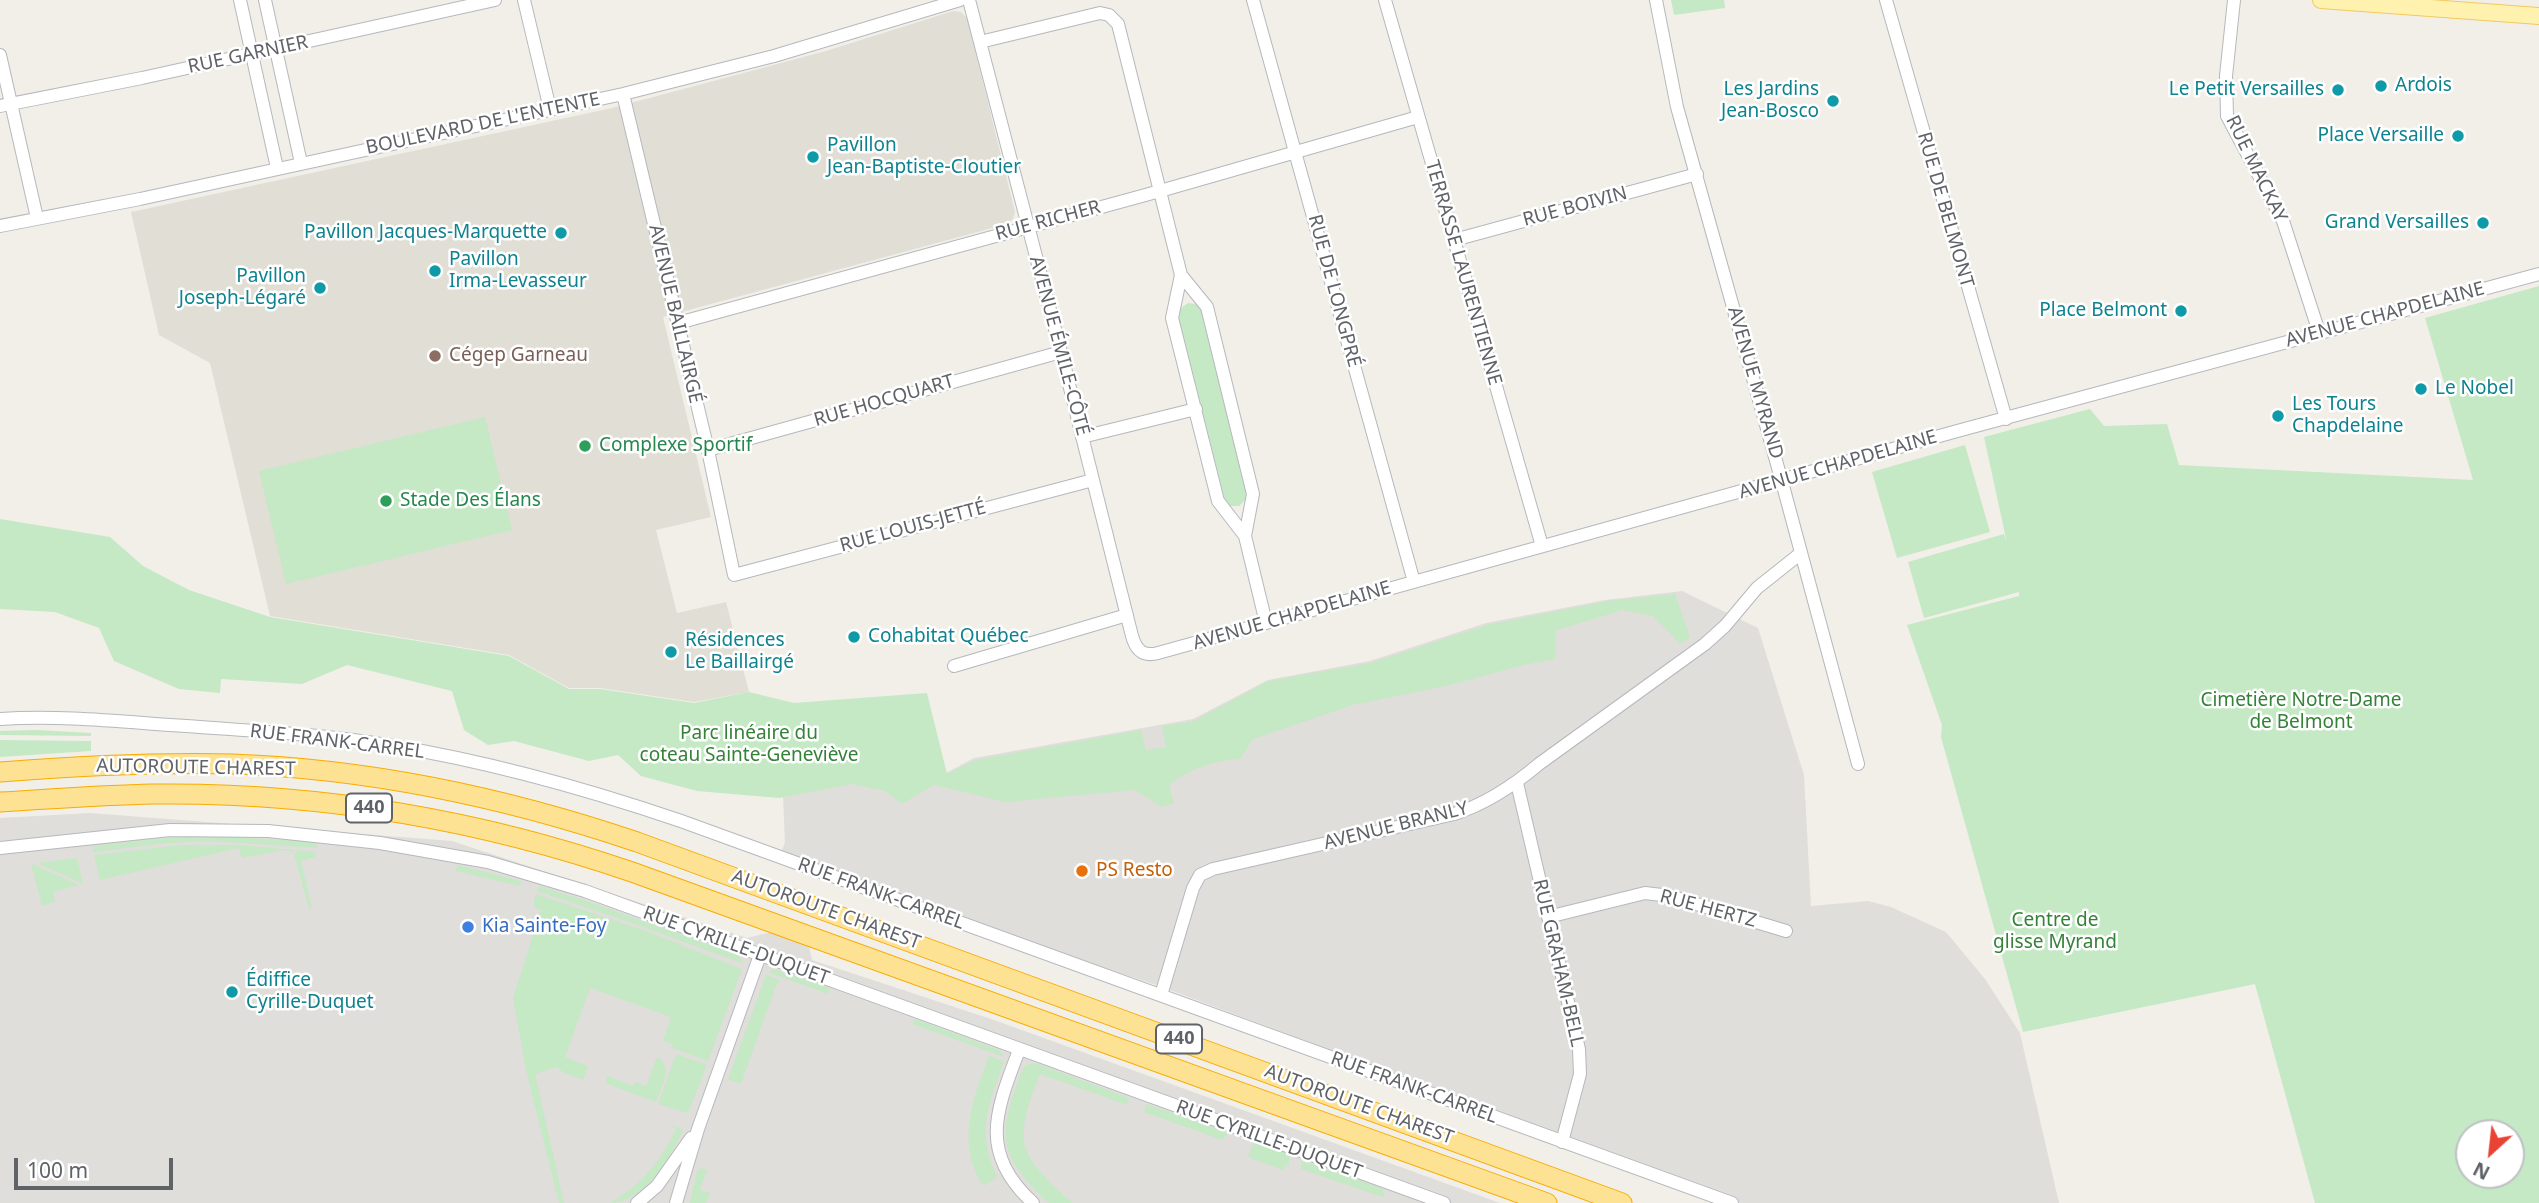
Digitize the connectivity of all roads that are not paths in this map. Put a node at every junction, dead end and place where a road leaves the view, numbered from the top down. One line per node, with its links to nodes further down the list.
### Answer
1 (240, 0): 16 (street)
2 (265, 0): 15 (street)
3 (495, 0): 15 (street, RUE GARNIER)
4 (524, 0): 20 (street)
5 (960, 0): 18 (street, BOULEVARD DE L'ENTENTE)
6 (969, 0): 14 (street, AVENUE ÉMILE-CÔTÉ)
7 (1253, 0): 22 (street, RUE DE LONGPRÉ)
8 (1385, 0): 21 (street, TERRASSE LAURENTIENNE)
9 (1657, 0): 25 (street, AVENUE MYRAND)
10 (1886, 0): 37 (street, RUE DE BELMONT)
11 (2234, 0): 34 (street, RUE MACKAY)
12 (2321, 0): 13 (main road)
13 (2539, 16)
14 (980, 42): 26 (street); 29 (street, AVENUE ÉMILE-CÔTÉ)
15 (275, 49): 16 (street, RUE GARNIER); 23 (street)
16 (252, 53): 19 (street, RUE GARNIER); 24 (street)
17 (0, 55): 19 (street)
18 (623, 94): 20 (street, BOULEVARD DE L'ENTENTE); 33 (street, AVENUE BAILLAIRGÉ)
19 (6, 105): 27 (street)
20 (550, 109): 23 (street, BOULEVARD DE L'ENTENTE)
21 (1418, 117): 22 (street, RUE RICHER); 30 (street, TERRASSE LAURENTIENNE)
22 (1295, 153): 26 (street, RUE RICHER); 46 (street, RUE DE LONGPRÉ)
23 (301, 163): 24 (street, BOULEVARD DE L'ENTENTE)
24 (278, 168): 27 (street, BOULEVARD DE L'ENTENTE)
25 (1697, 174): 30 (street, RUE BOIVIN); 41 (street, AVENUE MYRAND)
26 (1160, 191): 29 (street, RUE RICHER); 32 (street)
27 (37, 218): 28 (street, BOULEVARD DE L'ENTENTE)
28 (0, 226)
29 (1027, 226): 33 (street, RUE RICHER); 35 (street, AVENUE ÉMILE-CÔTÉ)
30 (1454, 240): 43 (street, TERRASSE LAURENTIENNE)
31 (2539, 274): 34 (street, AVENUE CHAPDELAINE)
32 (1181, 275): 36 (street); 42 (street)
33 (678, 323): 39 (street, AVENUE BAILLAIRGÉ)
34 (2319, 332): 37 (street, AVENUE CHAPDELAINE)
35 (1061, 352): 38 (street, AVENUE ÉMILE-CÔTÉ); 39 (street, RUE HOCQUART)
36 (1196, 410): 38 (street); 42 (street)
37 (2007, 419): 41 (street, AVENUE CHAPDELAINE)
38 (1082, 437): 40 (street, AVENUE ÉMILE-CÔTÉ)
39 (708, 450): 45 (street, AVENUE BAILLAIRGÉ)
40 (1093, 480): 45 (street, RUE LOUIS-JETTÉ); 47 (street, AVENUE ÉMILE-CÔTÉ)
41 (1782, 481): 43 (street, AVENUE CHAPDELAINE); 44 (street, AVENUE MYRAND)
42 (1245, 536): 48 (street)
43 (1542, 546): 46 (street, AVENUE CHAPDELAINE)
44 (1801, 553): 52 (street, AVENUE MYRAND); 54 (street, AVENUE BRANLY)
45 (734, 575)
46 (1414, 582): 48 (street, AVENUE CHAPDELAINE)
47 (1126, 615): 49 (street, AVENUE ÉMILE-CÔTÉ); 50 (street)
48 (1266, 623): 49 (street, AVENUE CHAPDELAINE)
49 (1139, 651)
50 (954, 666)
51 (0, 719): 60 (street, RUE FRANK-CARREL)
52 (1858, 764)
53 (0, 772): 69 (highway, AUTOROUTE CHAREST / 440)
54 (1517, 783): 57 (street, RUE GRAHAM-BELL); 60 (street, AVENUE BRANLY)
55 (0, 802): 68 (highway, AUTOROUTE CHAREST / 440)
56 (0, 848): 59 (street, RUE CYRILLE-DUQUET)
57 (1548, 917): 58 (street, RUE HERTZ); 63 (street, RUE GRAHAM-BELL)
58 (1786, 931)
59 (760, 955): 61 (street, RUE CYRILLE-DUQUET); 62 (street)
60 (1161, 995): 63 (street, RUE FRANK-CARREL)
61 (1020, 1050): 66 (street); 67 (street, RUE CYRILLE-DUQUET)
62 (698, 1129): 64 (street); 65 (street)
63 (1563, 1142): 70 (street, RUE FRANK-CARREL)
64 (637, 1203)
65 (676, 1203)
66 (1033, 1203)
67 (1444, 1203)
68 (1547, 1203)
69 (1622, 1203)
70 (1732, 1203)

